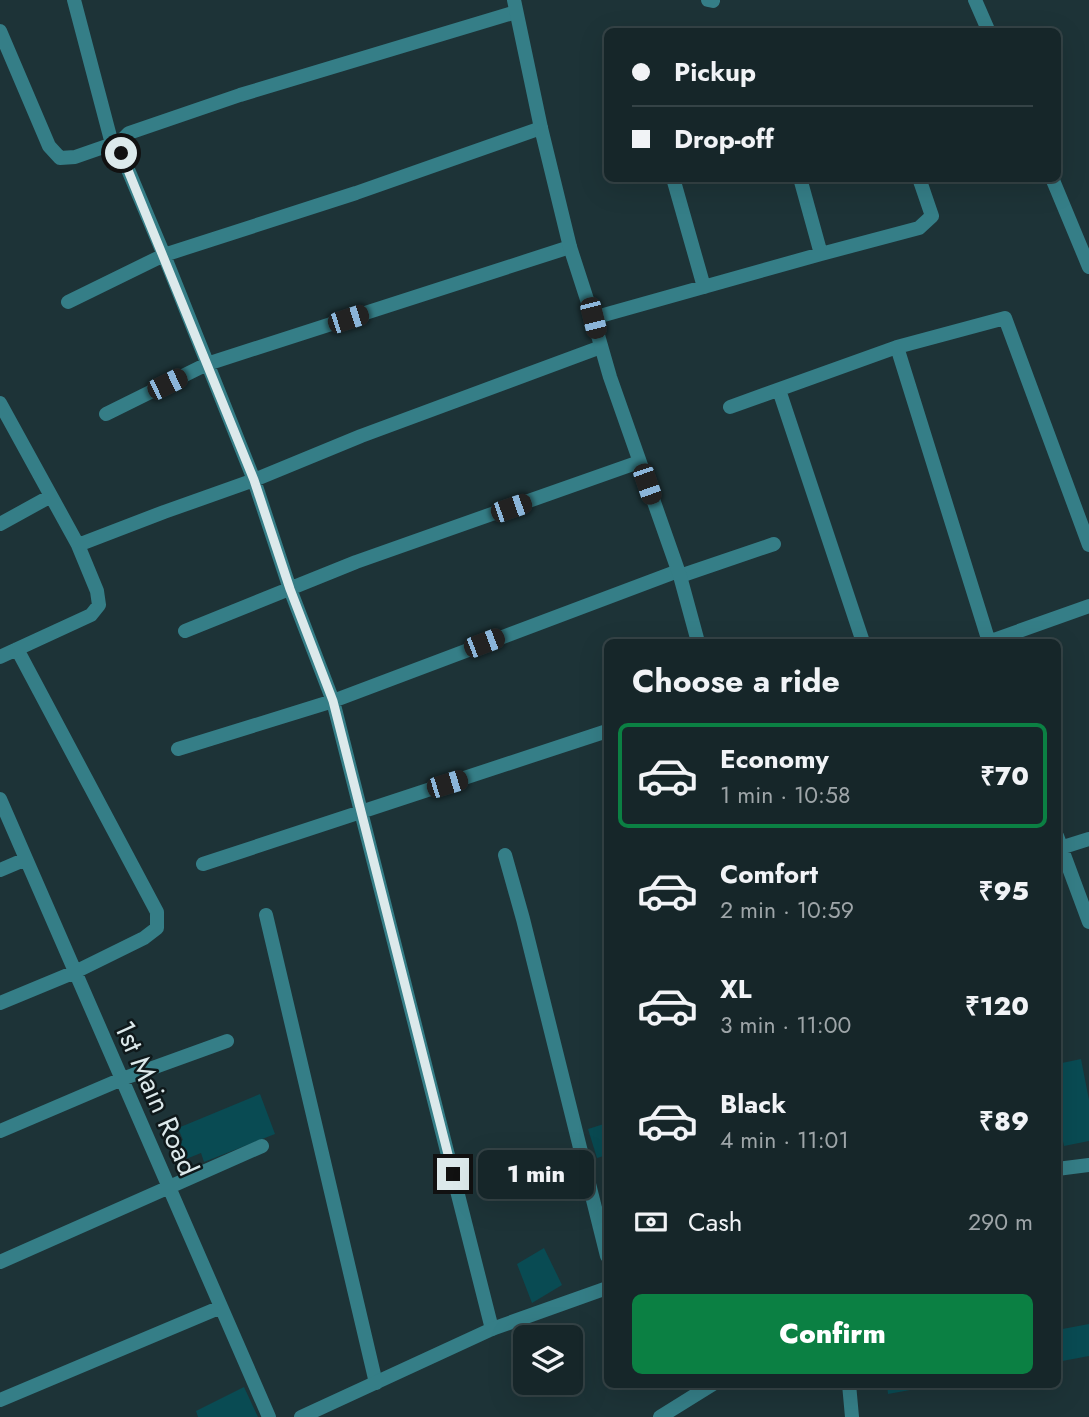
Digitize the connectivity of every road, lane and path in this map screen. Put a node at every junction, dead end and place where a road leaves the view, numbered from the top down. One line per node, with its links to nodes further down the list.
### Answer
1 (74, 0): 7 (street)
2 (975, 0): 4 (street)
3 (515, 6): 6 (street); 7 (street)
4 (987, 28)
5 (0, 31): 7 (street)
6 (541, 128): 12 (street); 14 (street)
7 (116, 143): 14 (street)
8 (674, 182): 16 (street)
9 (801, 182): 13 (street)
10 (920, 182): 13 (street)
11 (1054, 182): 15 (street)
12 (570, 247): 18 (street); 21 (street)
13 (821, 254): 16 (street)
14 (164, 255): 17 (street); 21 (street)
15 (1089, 267)
16 (704, 287): 18 (street)
17 (68, 302)
18 (593, 318): 19 (street)
19 (601, 347): 26 (street); 27 (street)
20 (897, 347): 22 (street); 32 (street); 39 (street)
21 (207, 364): 25 (street); 27 (street)
22 (779, 390): 24 (street); 38 (street)
23 (0, 403): 28 (street)
24 (730, 407)
25 (106, 414)
26 (639, 462): 33 (street); 34 (street)
27 (254, 480): 31 (street); 34 (street)
28 (51, 496): 29 (street); 31 (street)
29 (0, 524)
30 (774, 544): 33 (street)
31 (78, 545): 41 (street)
32 (1089, 545)
33 (679, 573): 37 (street); 43 (street)
34 (290, 589): 36 (street); 43 (street)
35 (1089, 606): 40 (street)
36 (185, 631)
37 (697, 639)
38 (862, 639)
39 (988, 639)
40 (997, 639)
41 (17, 649): 42 (street); 57 (street)
42 (0, 657)
43 (333, 701): 45 (street); 47 (street)
44 (604, 732): 47 (street)
45 (178, 749)
46 (0, 799): 52 (street, 1st Main Road)
47 (361, 812): 53 (street); 70 (street)
48 (1089, 839): 49 (street)
49 (1061, 844)
50 (1061, 852): 56 (street)
51 (505, 855): 66 (street)
52 (26, 859): 54 (street); 57 (street, 1st Main Road)
53 (203, 864)
54 (0, 870)
55 (267, 915): 71 (street)
56 (1089, 922)
57 (75, 972): 58 (street); 60 (street, 1st Main Road)
58 (0, 1003)
59 (226, 1041): 60 (street)
60 (122, 1079): 61 (street); 65 (street, 1st Main Road)
61 (0, 1131)
62 (262, 1146): 65 (street)
63 (1089, 1165): 64 (street)
64 (1061, 1168)
65 (169, 1188): 67 (street); 69 (street, 1st Main Road)
66 (604, 1244)
67 (0, 1262)
68 (604, 1289): 70 (street)
69 (220, 1307): 74 (street); 75 (street, 1st Main Road)
70 (492, 1329): 71 (street)
71 (376, 1383): 76 (street)
72 (707, 1388): 77 (street)
73 (849, 1388): 78 (street)
74 (0, 1400)
75 (268, 1417)
76 (301, 1417)
77 (660, 1417)
78 (852, 1417)

